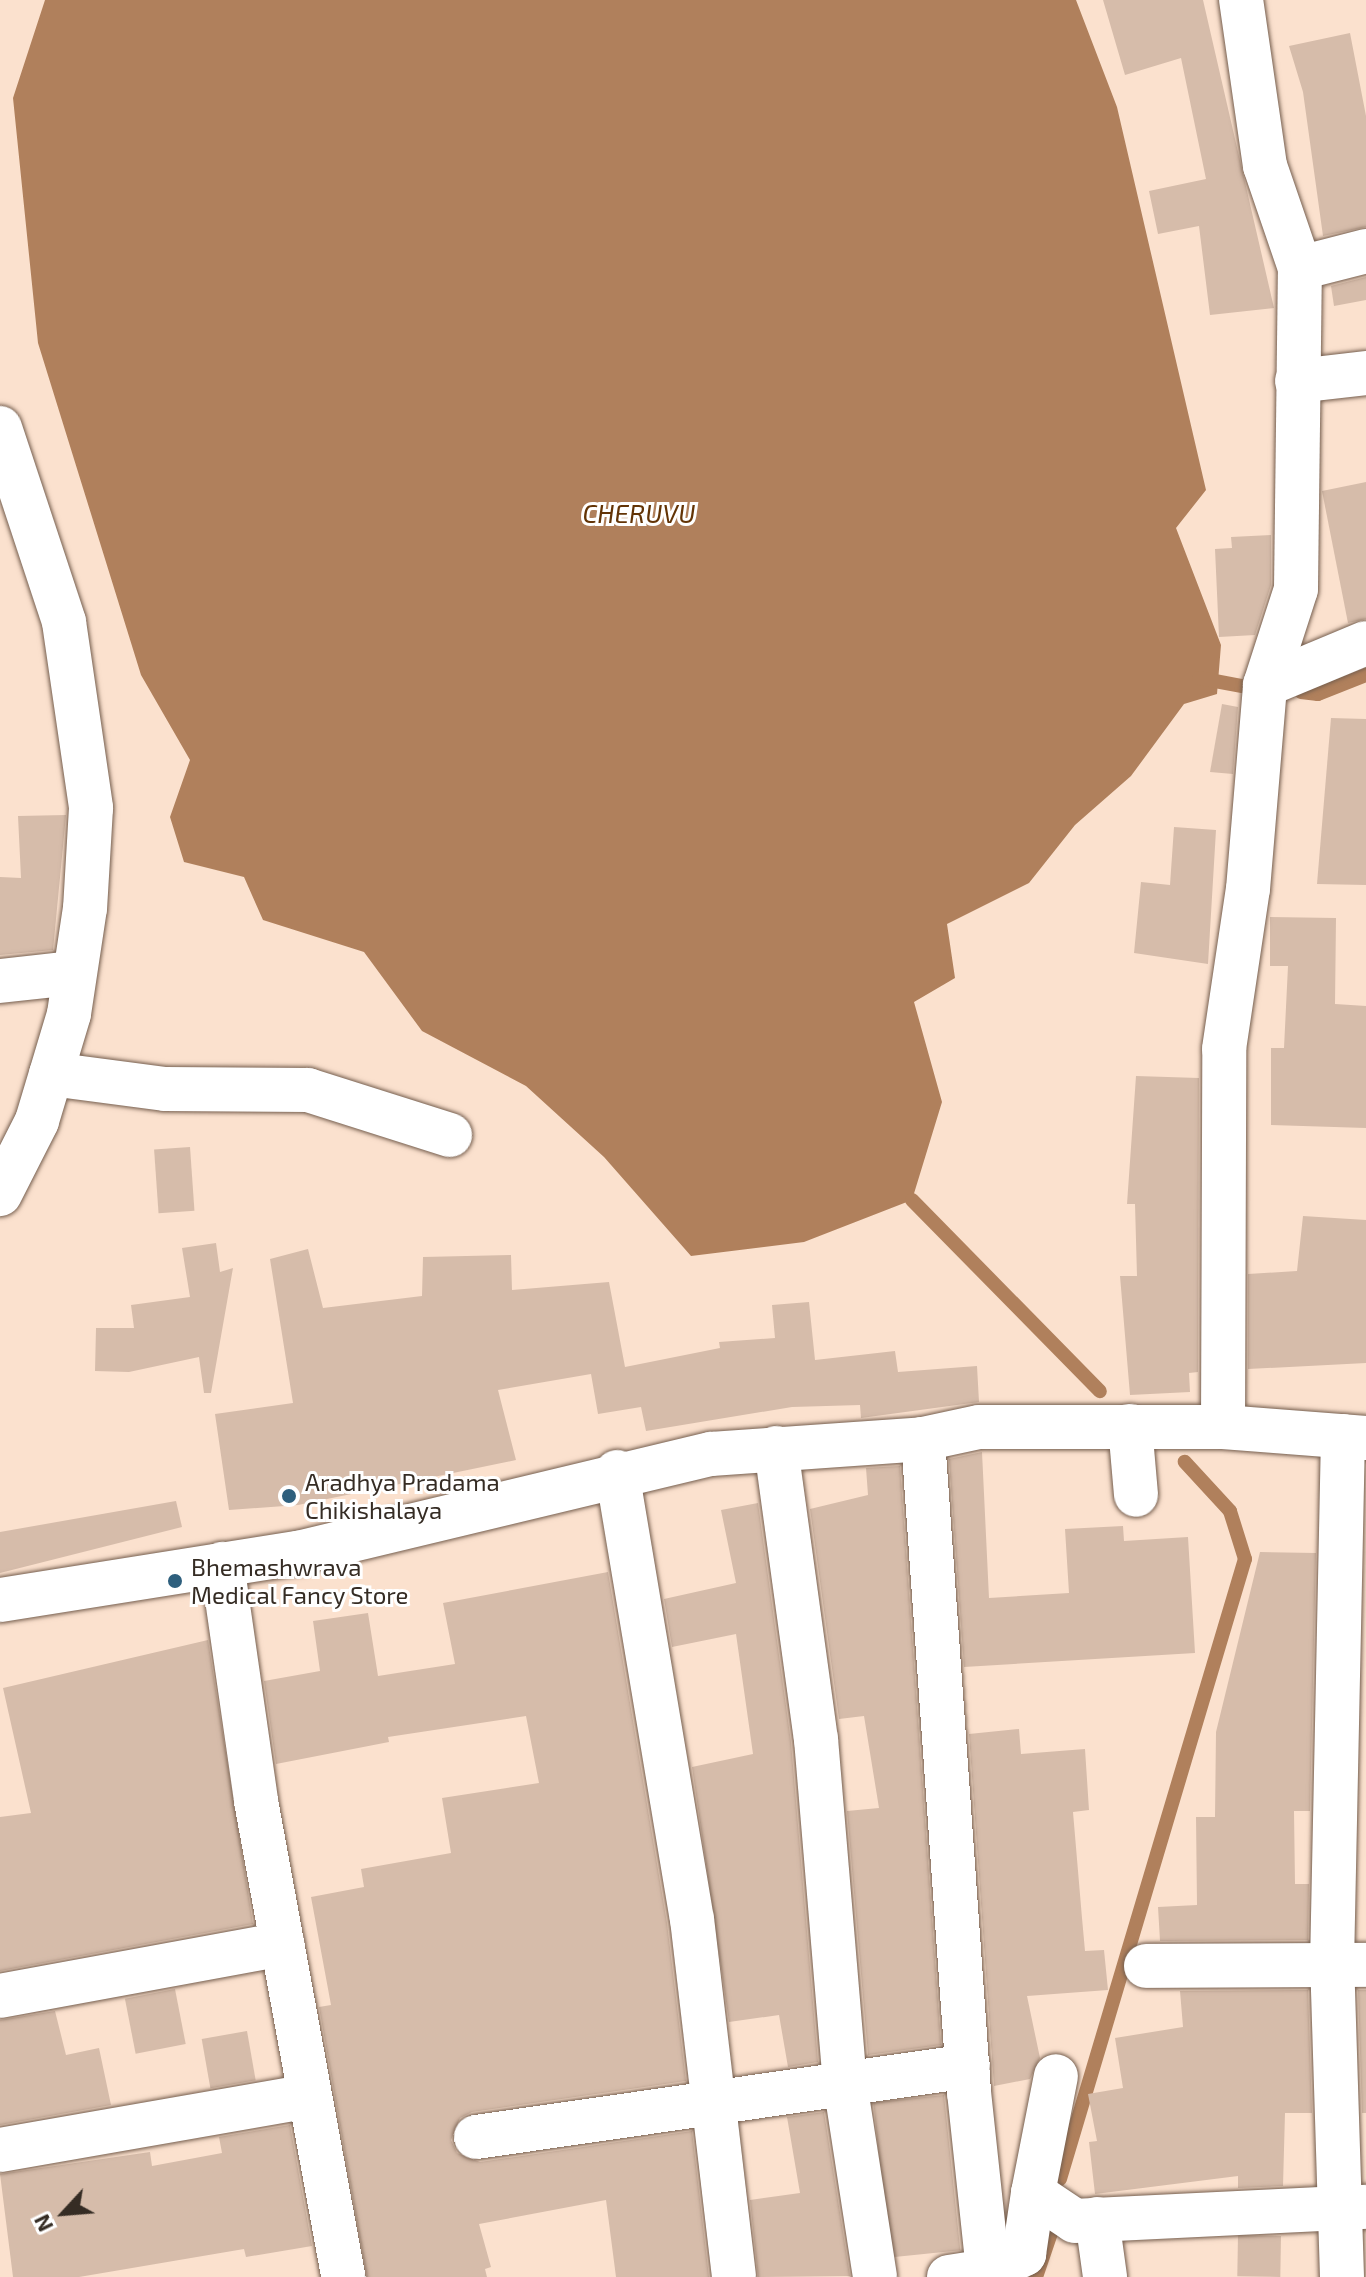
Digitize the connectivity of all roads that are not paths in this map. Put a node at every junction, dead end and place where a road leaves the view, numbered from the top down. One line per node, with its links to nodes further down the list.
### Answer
1 (1241, 0): 3 (street)
2 (1366, 251): 3 (street)
3 (1300, 268): 5 (street)
4 (1366, 373): 5 (street)
5 (1297, 381): 8 (street)
6 (0, 428): 9 (street)
7 (1366, 643): 8 (street)
8 (1265, 685): 15 (street)
9 (72, 973): 10 (street); 11 (street)
10 (0, 981)
11 (51, 1074): 12 (street); 13 (street)
12 (450, 1135)
13 (0, 1194)
14 (1130, 1426): 15 (street); 17 (street); 20 (street)
15 (1223, 1427): 16 (street)
16 (1354, 1437): 24 (street)
17 (923, 1439): 18 (street); 27 (street)
18 (776, 1448): 19 (street); 29 (street)
19 (617, 1472): 21 (street); 31 (street)
20 (1136, 1495)
21 (222, 1564): 22 (street); 23 (street)
22 (0, 1600)
23 (282, 1944): 26 (street); 30 (street)
24 (1349, 1965): 25 (street); 35 (street)
25 (1146, 1966)
26 (0, 1996)
27 (968, 2066): 29 (street); 37 (street)
28 (1056, 2076): 34 (street)
29 (845, 2083): 31 (street); 40 (street)
30 (309, 2096): 33 (street); 38 (street)
31 (718, 2102): 32 (street); 39 (street)
32 (476, 2137)
33 (0, 2150)
34 (1033, 2193): 36 (street); 37 (street)
35 (1354, 2207): 36 (street); 42 (street)
36 (1097, 2219): 41 (street)
37 (968, 2274)
38 (343, 2277)
39 (734, 2277)
40 (875, 2277)
41 (1105, 2277)
42 (1342, 2277)

